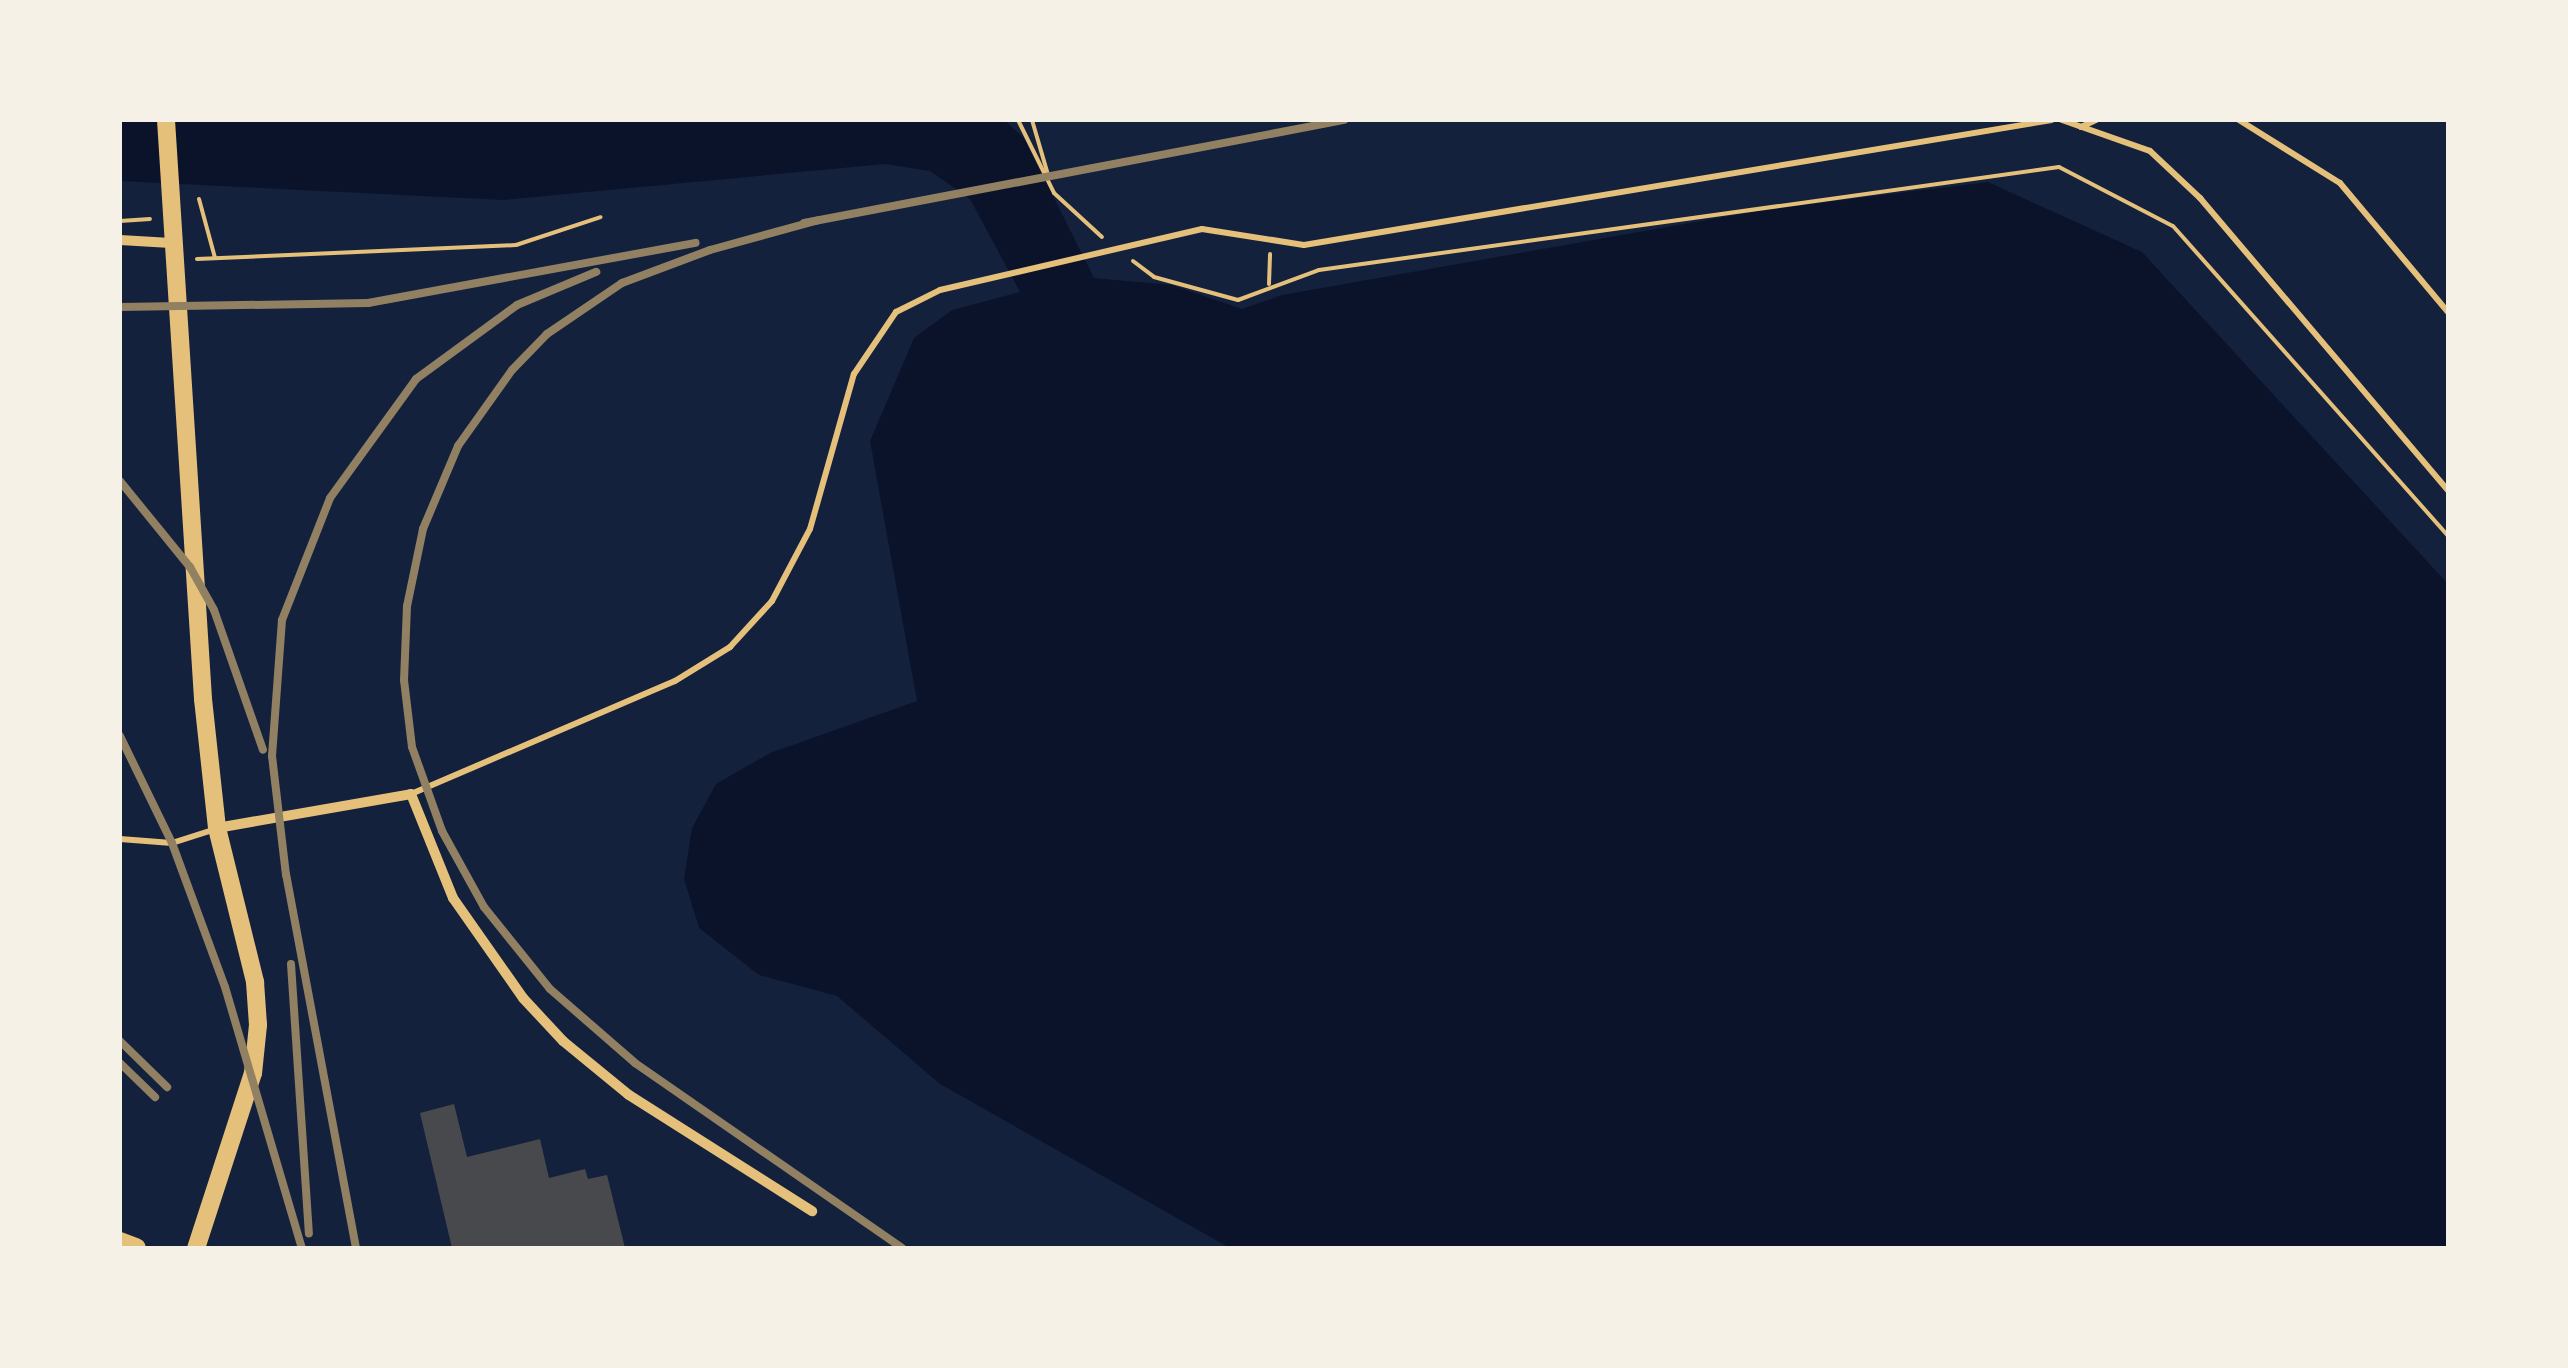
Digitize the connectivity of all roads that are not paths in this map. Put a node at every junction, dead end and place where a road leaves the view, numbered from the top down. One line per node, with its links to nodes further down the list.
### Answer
1 (166, 120): 10 (street)
2 (1994, 120): 8 (lane)
3 (2052, 120): 8 (lane)
4 (2062, 120): 7 (lane)
5 (2096, 120): 7 (lane)
6 (2239, 120): 11 (lane)
7 (2081, 127): 12 (lane)
8 (1992, 130): 13 (lane)
9 (120, 240): 10 (street)
10 (172, 242): 14 (street)
11 (2448, 312)
12 (2448, 490)
13 (412, 794): 14 (street); 16 (street)
14 (218, 828): 15 (lane); 19 (street)
15 (120, 839)
16 (812, 1211)
17 (120, 1242): 18 (main road)
18 (136, 1248)
19 (196, 1248)

